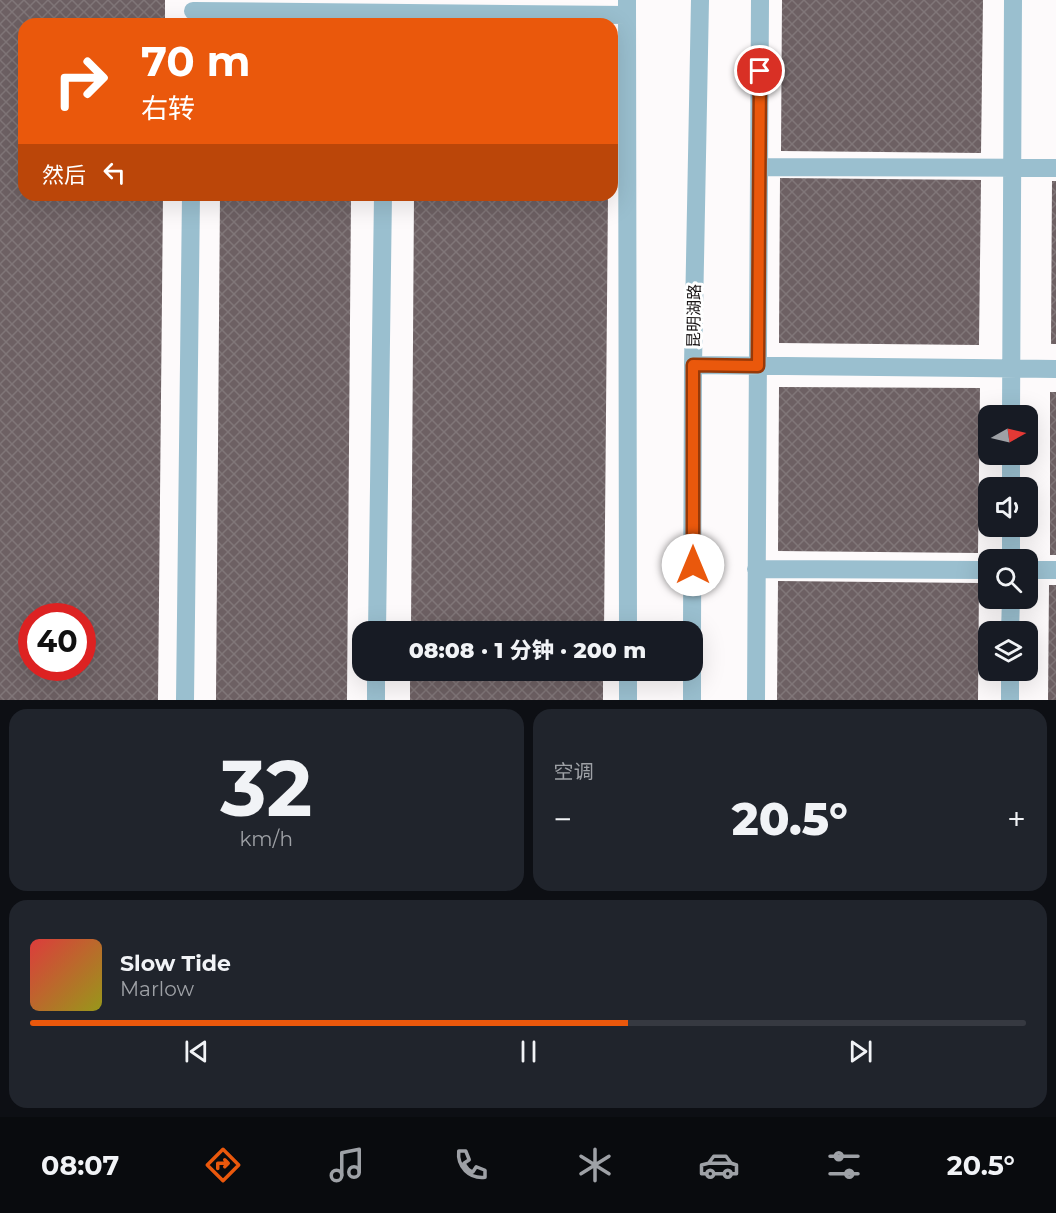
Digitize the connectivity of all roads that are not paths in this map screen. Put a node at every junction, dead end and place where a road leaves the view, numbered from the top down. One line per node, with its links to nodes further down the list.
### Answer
1 (700, 0): 12 (street, 昆明湖路)
2 (760, 0): 7 (street)
3 (1014, 0): 8 (street)
4 (627, 7): 6 (street); 22 (street)
5 (193, 12): 6 (street)
6 (386, 18)
7 (759, 167): 8 (street); 13 (street)
8 (1013, 168): 9 (street); 14 (street)
9 (1056, 168)
10 (191, 201): 28 (street)
11 (383, 201): 21 (street)
12 (693, 365): 13 (street); 23 (street, 昆明湖路)
13 (758, 366): 14 (street); 17 (street)
14 (1012, 369): 15 (street); 16 (street)
15 (1056, 369)
16 (1011, 405)
17 (756, 569): 18 (street); 32 (street)
18 (978, 570)
19 (1038, 570): 20 (street)
20 (1056, 570)
21 (377, 621)
22 (628, 621)
23 (692, 621)
24 (376, 681): 29 (street)
25 (628, 681): 30 (street)
26 (692, 681): 31 (street)
27 (1010, 681): 33 (street)
28 (185, 700)
29 (376, 700)
30 (628, 700)
31 (692, 700)
32 (756, 700)
33 (1010, 700)

